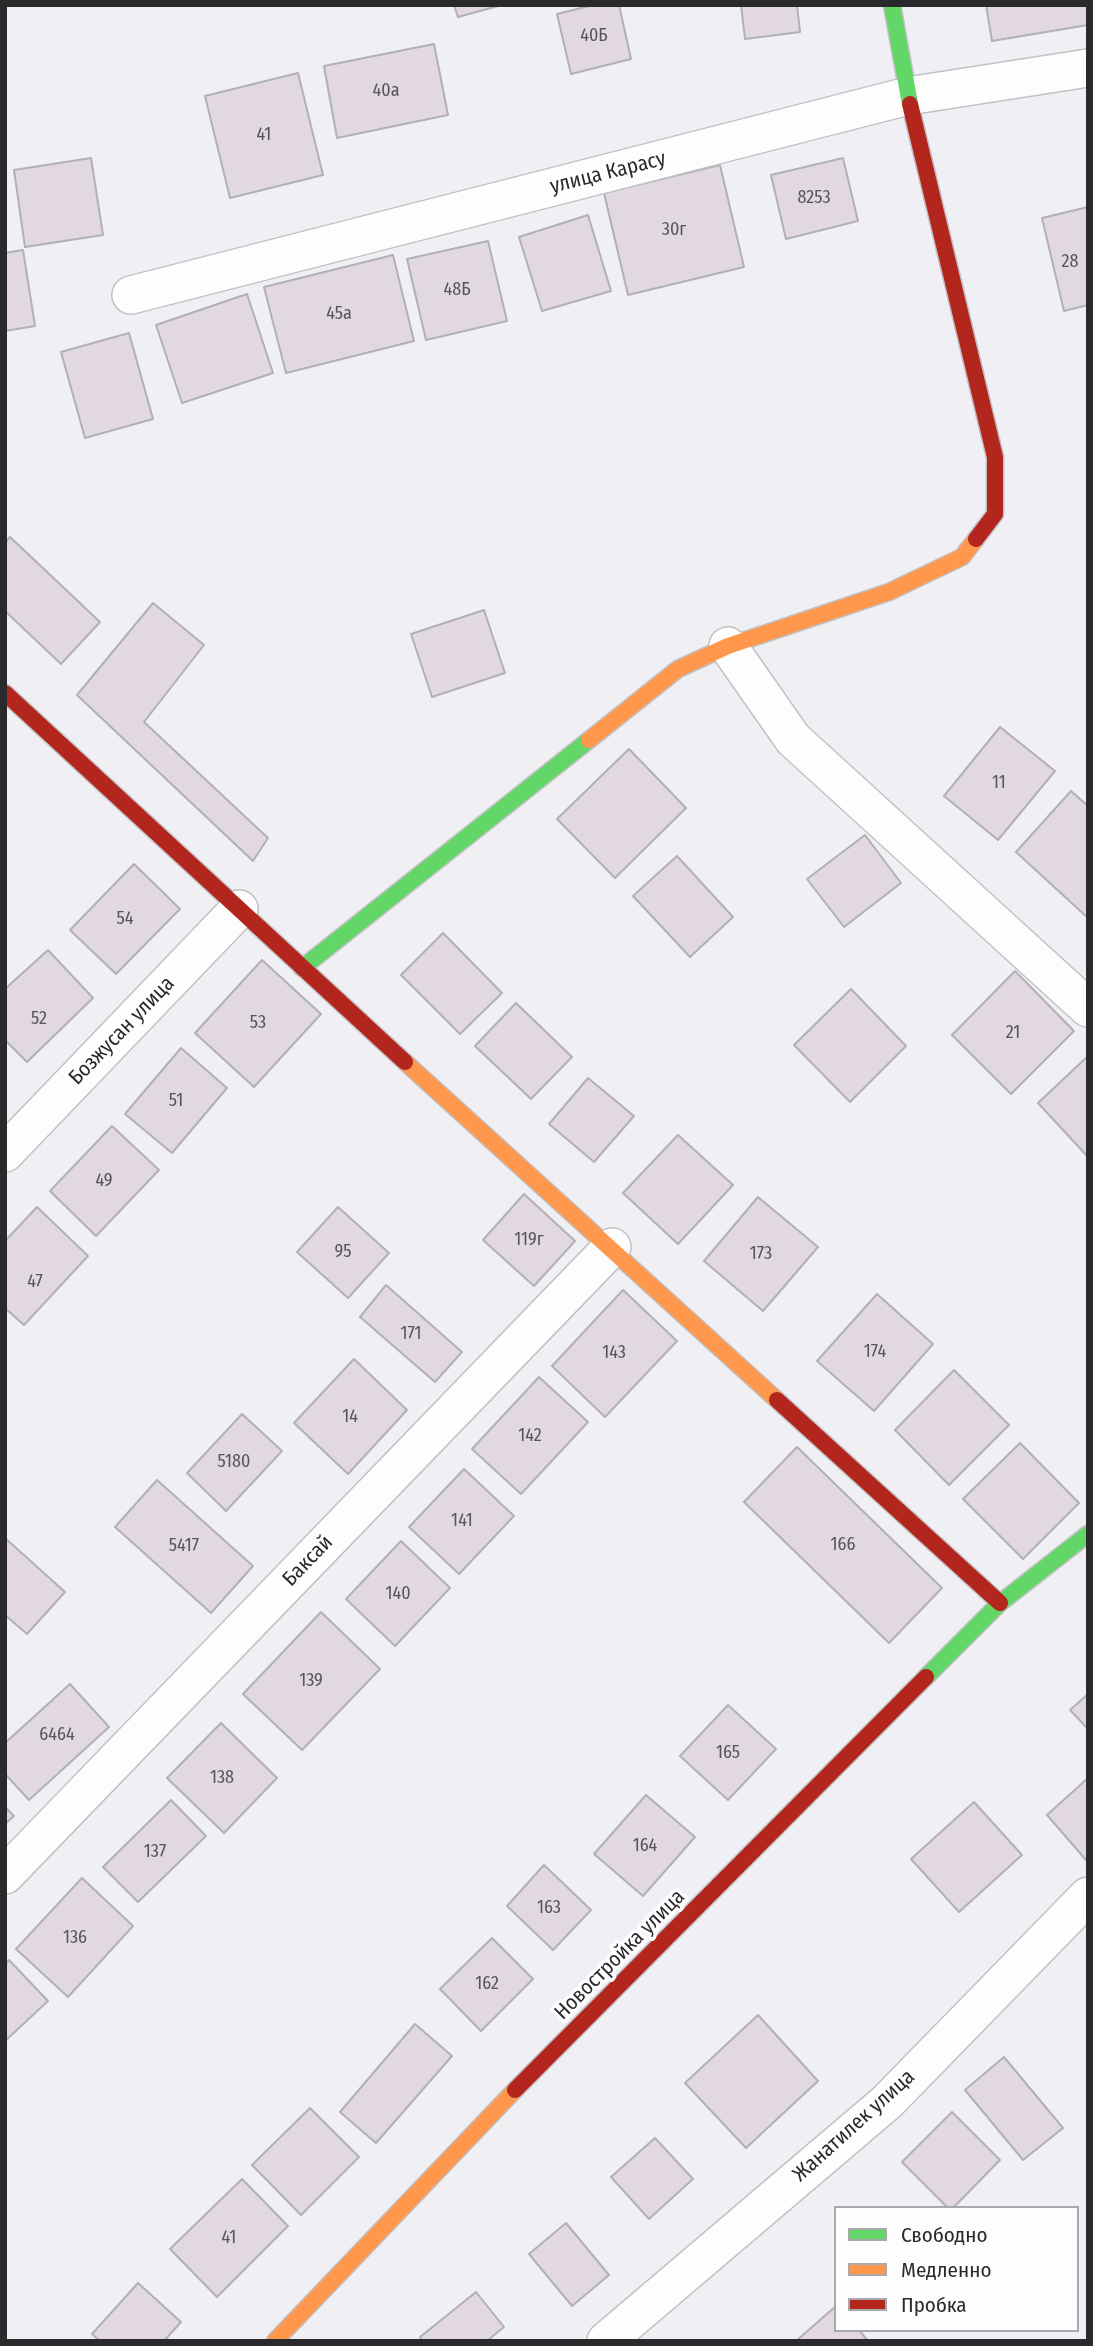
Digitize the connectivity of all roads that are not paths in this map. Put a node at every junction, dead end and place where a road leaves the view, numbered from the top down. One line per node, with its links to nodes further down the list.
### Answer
1 (892, 5): 3 (street)
2 (1088, 68): 3 (street, улица Карасу)
3 (908, 96): 4 (street, улица Карасу); 5 (street)
4 (131, 295)
5 (728, 646): 8 (street); 9 (street)
6 (5, 693): 7 (street)
7 (239, 909): 8 (street); 10 (street, Бозжусан улица)
8 (302, 968): 11 (street)
9 (1088, 1008)
10 (5, 1153)
11 (612, 1247): 13 (street); 14 (street, Баксай)
12 (1088, 1534): 13 (street, Новостройка улица)
13 (1000, 1603): 16 (street, Новостройка улица)
14 (5, 1875)
15 (1088, 1896): 17 (street, Жанатилек улица)
16 (275, 2341)
17 (606, 2341)

